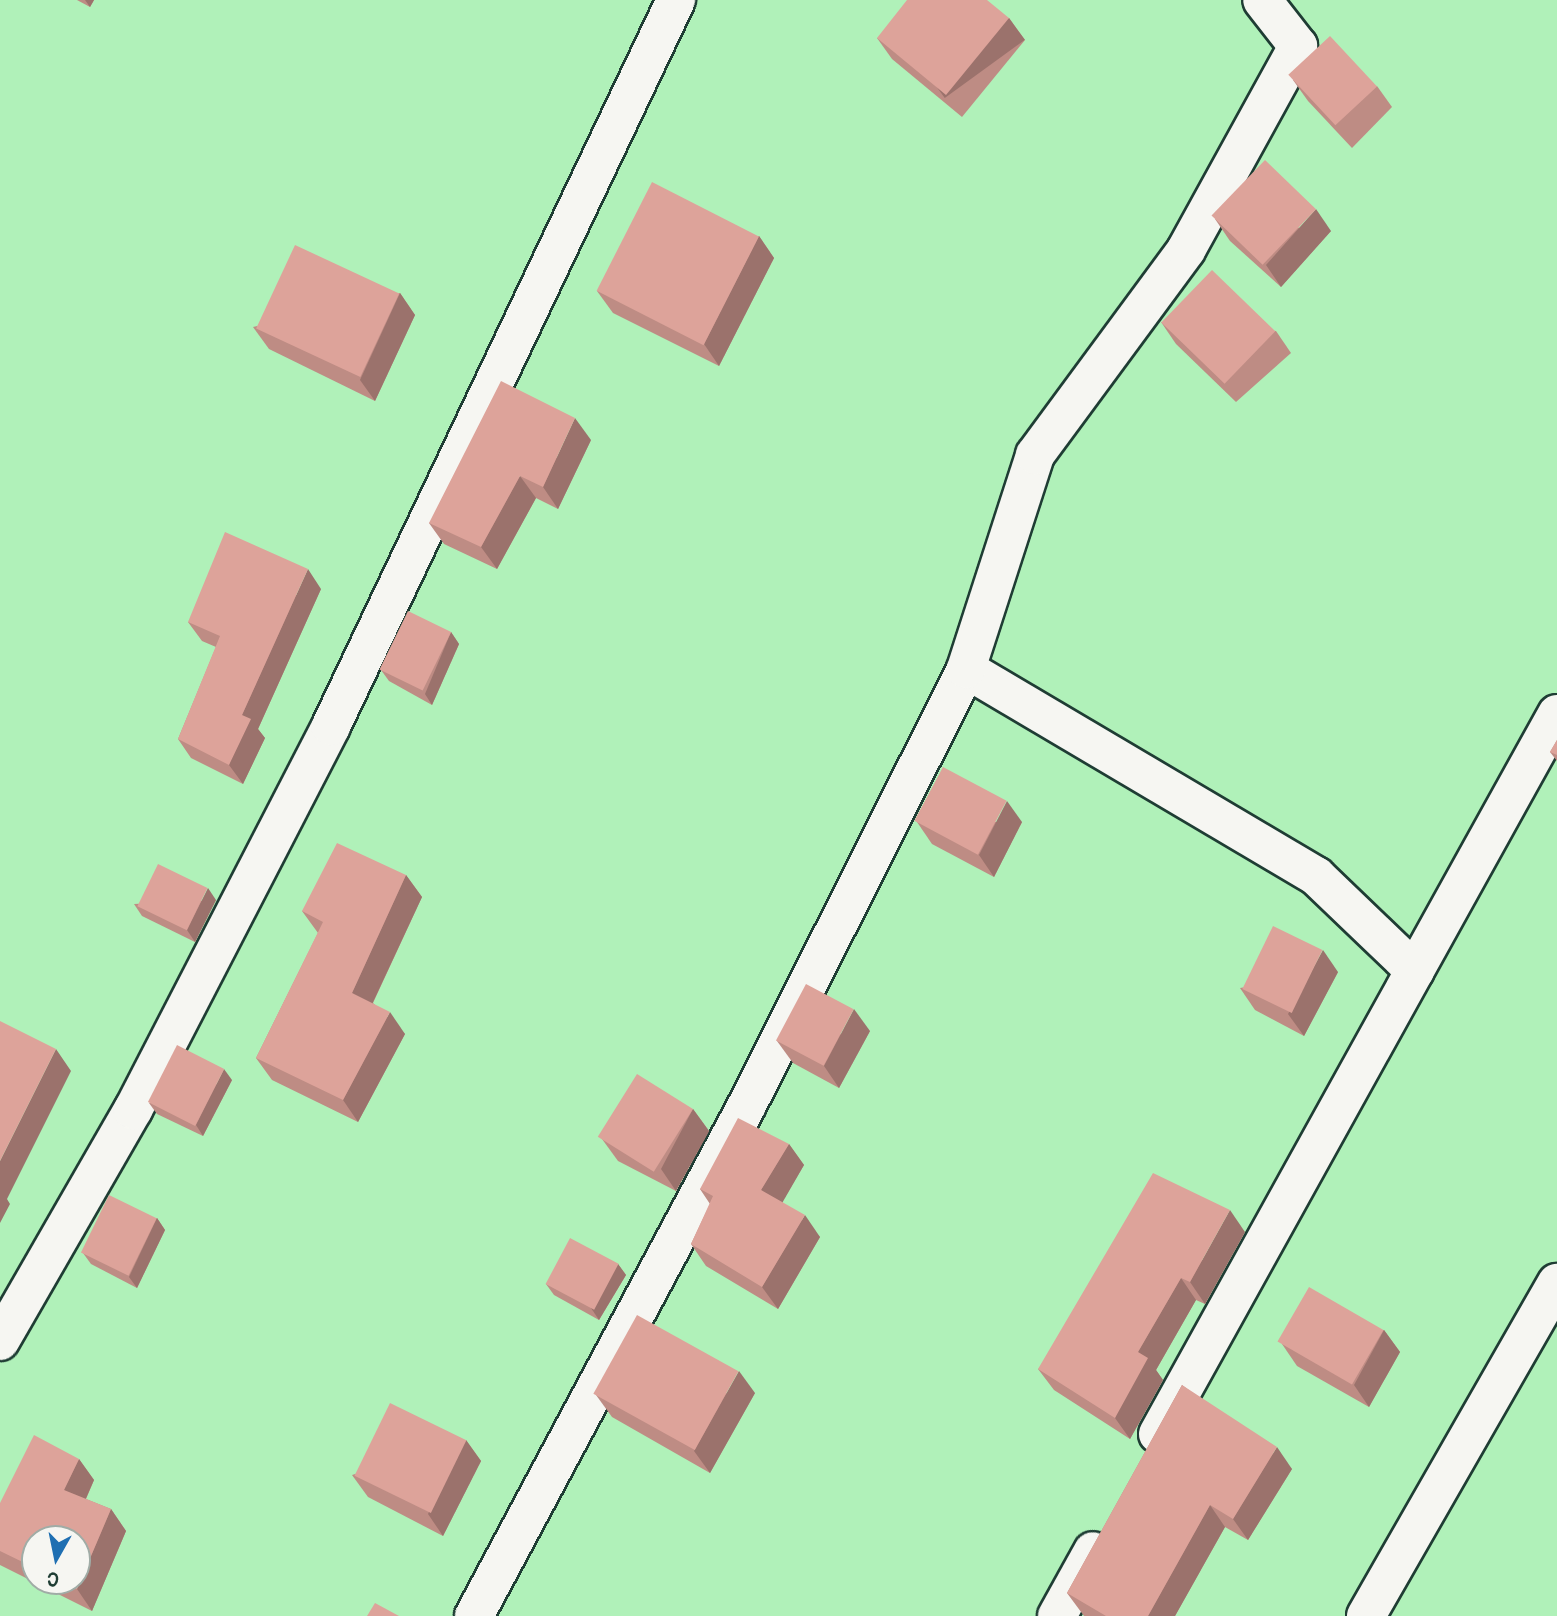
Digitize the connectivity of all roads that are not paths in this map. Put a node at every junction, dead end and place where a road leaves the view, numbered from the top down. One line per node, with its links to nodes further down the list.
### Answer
1 (676, 0): 7 (street)
2 (1262, 0): 3 (street)
3 (966, 669): 5 (street); 10 (street)
4 (1557, 714): 5 (street)
5 (1415, 971): 8 (street)
6 (1557, 1283): 12 (street)
7 (0, 1341)
8 (1138, 1470)
9 (1111, 1519): 11 (street)
10 (474, 1616)
11 (1057, 1616)
12 (1366, 1616)

